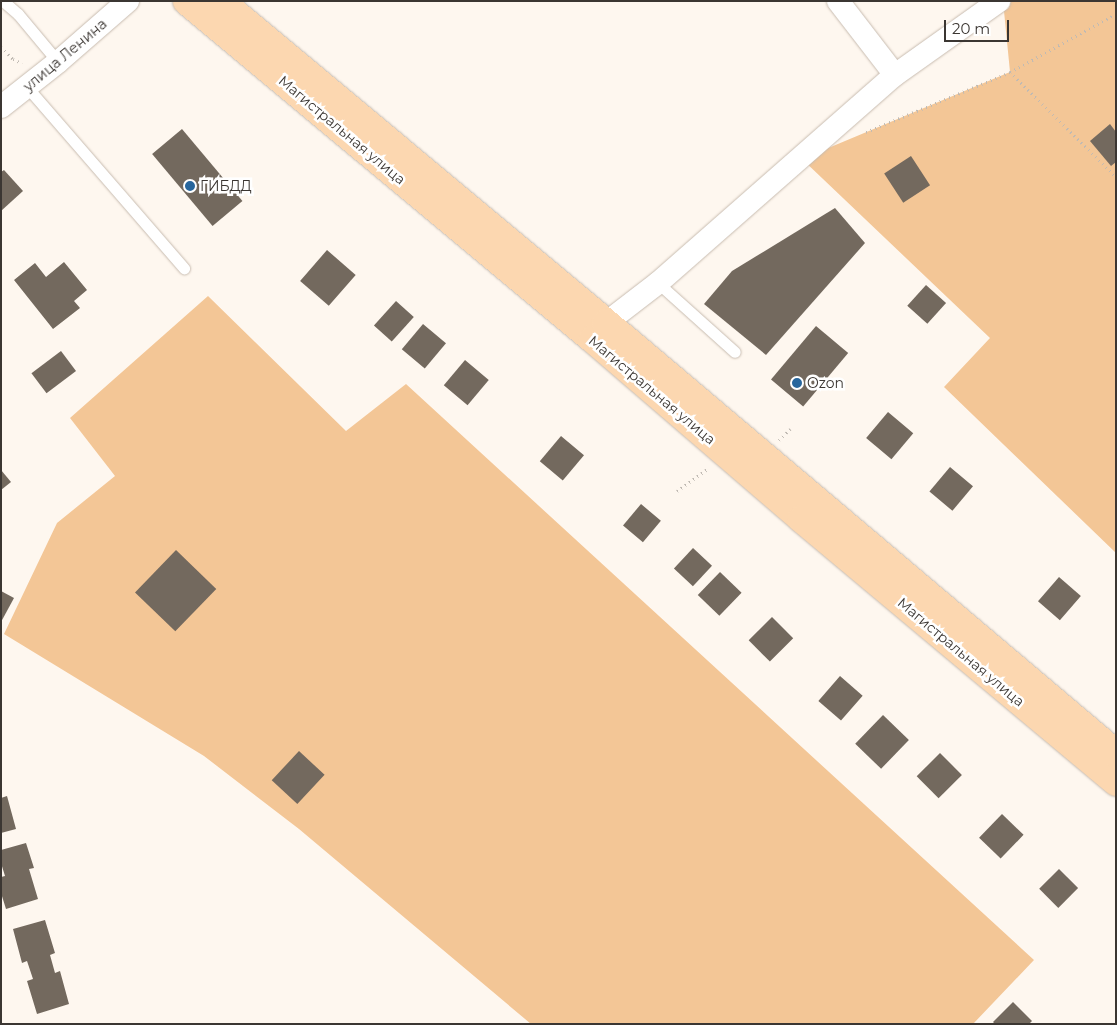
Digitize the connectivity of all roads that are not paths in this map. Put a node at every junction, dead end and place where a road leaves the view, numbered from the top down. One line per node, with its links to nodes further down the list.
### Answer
1 (3, 1): 7 (lane)
2 (128, 1): 7 (street, улица Ленина)
3 (187, 1): 16 (highway, Магистральная улица)
4 (220, 1): 13 (highway, Магистральная улица)
5 (838, 1): 8 (street)
6 (999, 1): 8 (street)
7 (58, 62): 9 (street, улица Ленина)
8 (895, 75): 12 (street)
9 (27, 87): 10 (street, улица Ленина); 11 (lane)
10 (4, 100)
11 (184, 268)
12 (658, 283): 13 (street); 14 (lane)
13 (606, 323): 15 (highway, Магистральная улица)
14 (735, 352)
15 (1116, 754)
16 (1116, 782)

